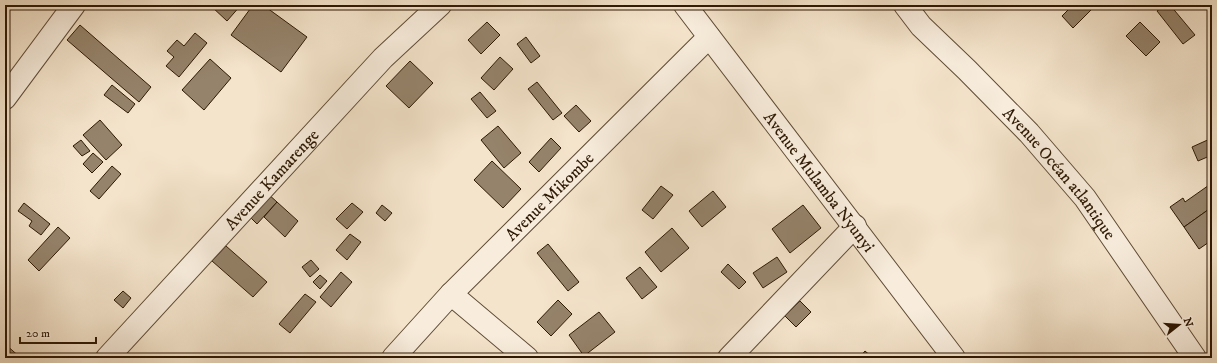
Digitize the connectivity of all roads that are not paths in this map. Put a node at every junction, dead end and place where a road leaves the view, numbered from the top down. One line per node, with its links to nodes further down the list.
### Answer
1 (74, 5): 6 (street)
2 (440, 5): 9 (street, Avenue Kamarenge)
3 (685, 5): 5 (street, Avenue Mulamba Nyunyi)
4 (905, 5): 14 (street, Avenue Océan atlantique)
5 (709, 37): 7 (street, Avenue Mulamba Nyunyi); 8 (street, Avenue Mikombe)
6 (5, 98)
7 (855, 226): 12 (street); 13 (street, Avenue Mulamba Nyunyi)
8 (451, 294): 10 (street, Avenue Mikombe); 11 (street)
9 (107, 358)
10 (393, 358)
11 (527, 358)
12 (729, 358)
13 (954, 358)
14 (1196, 358)

